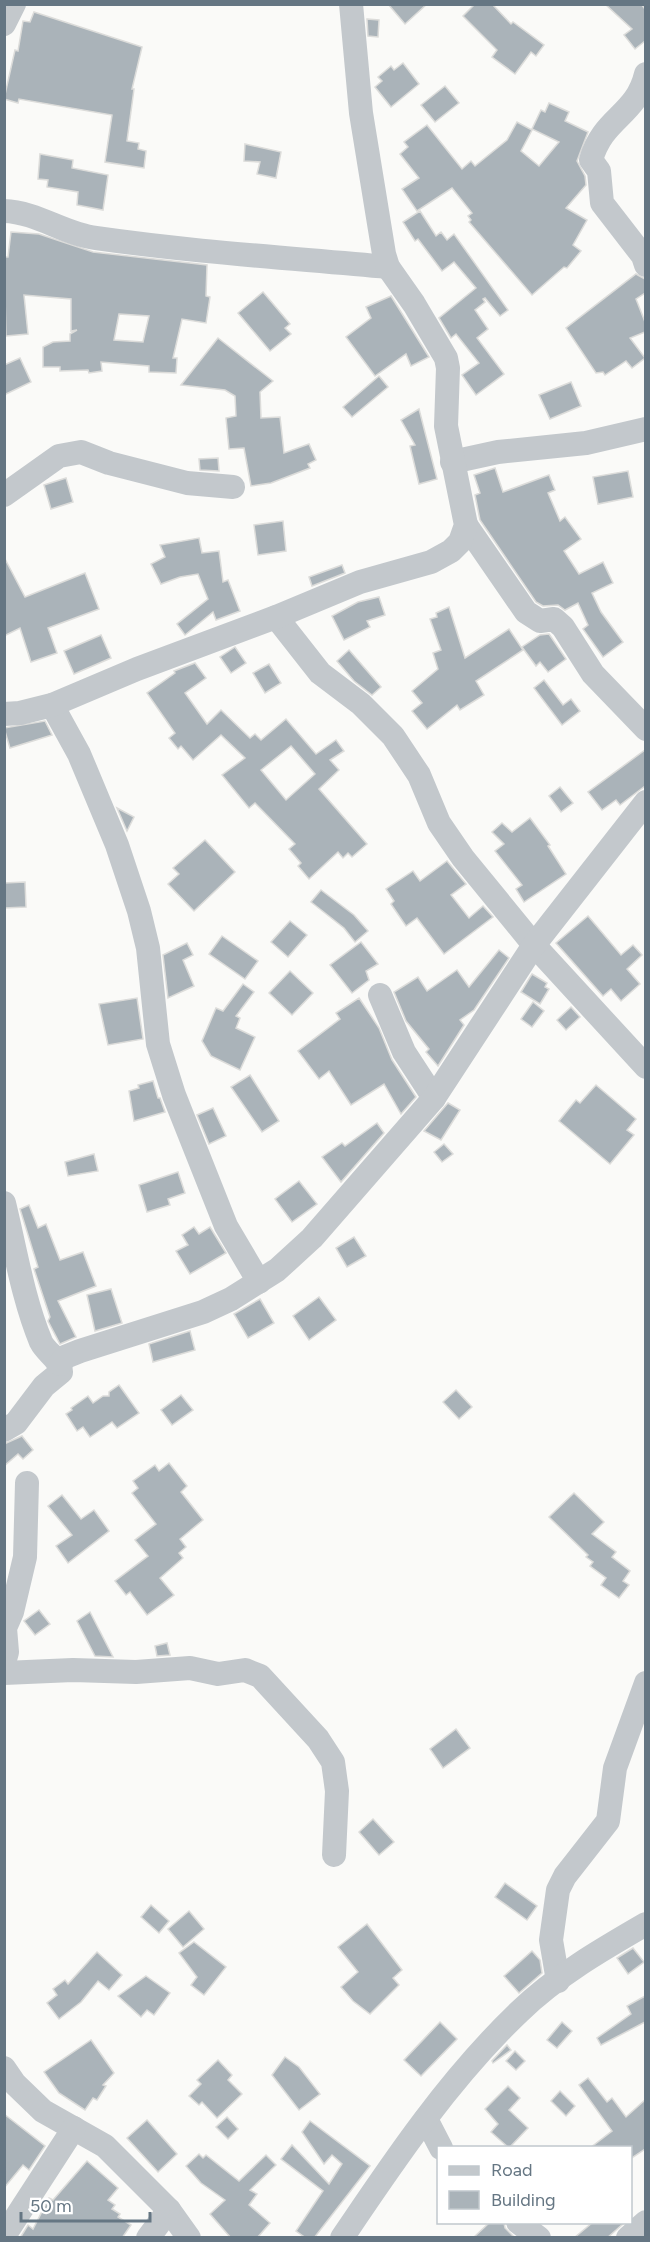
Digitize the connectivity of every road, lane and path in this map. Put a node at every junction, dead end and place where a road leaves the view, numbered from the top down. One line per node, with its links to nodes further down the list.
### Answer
1 (14, 4): 3 (street)
2 (351, 4): 7 (street)
3 (4, 24)
4 (645, 74): 6 (street)
5 (4, 212): 7 (street)
6 (645, 265)
7 (388, 267): 9 (street)
8 (645, 429): 9 (street)
9 (452, 462): 12 (street)
10 (233, 487): 11 (street)
11 (4, 495)
12 (465, 525): 13 (street); 16 (street)
13 (276, 617): 14 (street); 18 (street)
14 (52, 705): 15 (street); 23 (street)
15 (4, 714)
16 (645, 729)
17 (645, 802): 18 (street)
18 (534, 945): 20 (street); 21 (street)
19 (380, 995): 21 (street)
20 (643, 1060)
21 (434, 1098): 23 (street)
22 (4, 1203): 24 (street)
23 (259, 1282): 24 (street)
24 (60, 1364): 25 (street)
25 (4, 1430)
26 (27, 1483): 27 (street)
27 (4, 1663)
28 (4, 1673): 30 (street)
29 (645, 1683): 32 (street)
30 (334, 1855)
31 (645, 1924): 32 (street)
32 (558, 1981): 34 (street)
33 (4, 2068): 35 (street)
34 (426, 2119): 36 (street); 43 (street)
35 (74, 2128): 37 (street); 40 (street)
36 (440, 2146)
37 (169, 2210): 41 (street); 42 (street)
38 (645, 2222): 45 (street)
39 (519, 2224): 44 (street)
40 (4, 2236)
41 (148, 2238)
42 (189, 2238)
43 (342, 2238)
44 (539, 2238)
45 (628, 2238)

